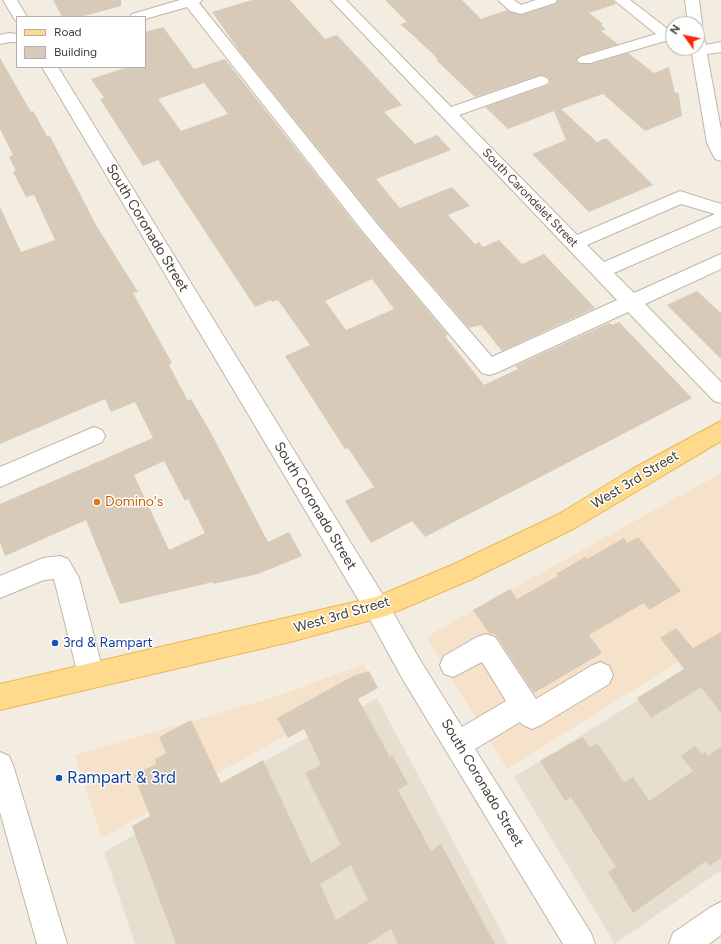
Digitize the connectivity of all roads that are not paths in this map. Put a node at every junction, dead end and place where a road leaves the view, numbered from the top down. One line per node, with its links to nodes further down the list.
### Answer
1 (10, 0): 8 (street)
2 (338, 0): 21 (street, South Carondelet Street)
3 (505, 0): 4 (street)
4 (550, 0)
5 (621, 0): 11 (street)
6 (692, 0): 10 (street)
7 (185, 1): 9 (street); 28 (street)
8 (19, 16)
9 (140, 16)
10 (694, 16)
11 (665, 34)
12 (16, 38): 14 (street)
13 (665, 39): 18 (street)
14 (0, 40)
15 (705, 46): 16 (street)
16 (721, 47)
17 (696, 56): 22 (street)
18 (585, 60)
19 (51, 68): 34 (street, South Coronado Street)
20 (541, 81): 21 (street)
21 (448, 113): 25 (street, South Carondelet Street)
22 (721, 155)
23 (721, 210): 25 (street)
24 (721, 219): 27 (street)
25 (574, 243): 27 (street, South Carondelet Street)
26 (721, 261): 28 (street)
27 (601, 271): 28 (street, South Carondelet Street)
28 (631, 302): 29 (street, South Carondelet Street)
29 (721, 395)
30 (721, 430): 34 (main road, West 3rd Street)
31 (94, 436): 32 (street)
32 (0, 477)
33 (0, 587): 36 (street)
34 (377, 608): 36 (main road, West 3rd Street); 40 (street, South Coronado Street)
35 (453, 665): 39 (street)
36 (91, 675): 38 (main road, West 3rd Street)
37 (600, 675): 39 (street)
38 (0, 697)
39 (524, 705): 40 (street)
40 (458, 744): 44 (street, South Coronado Street)
41 (0, 765): 43 (street)
42 (721, 917): 45 (street)
43 (52, 944)
44 (580, 944)
45 (684, 944)

